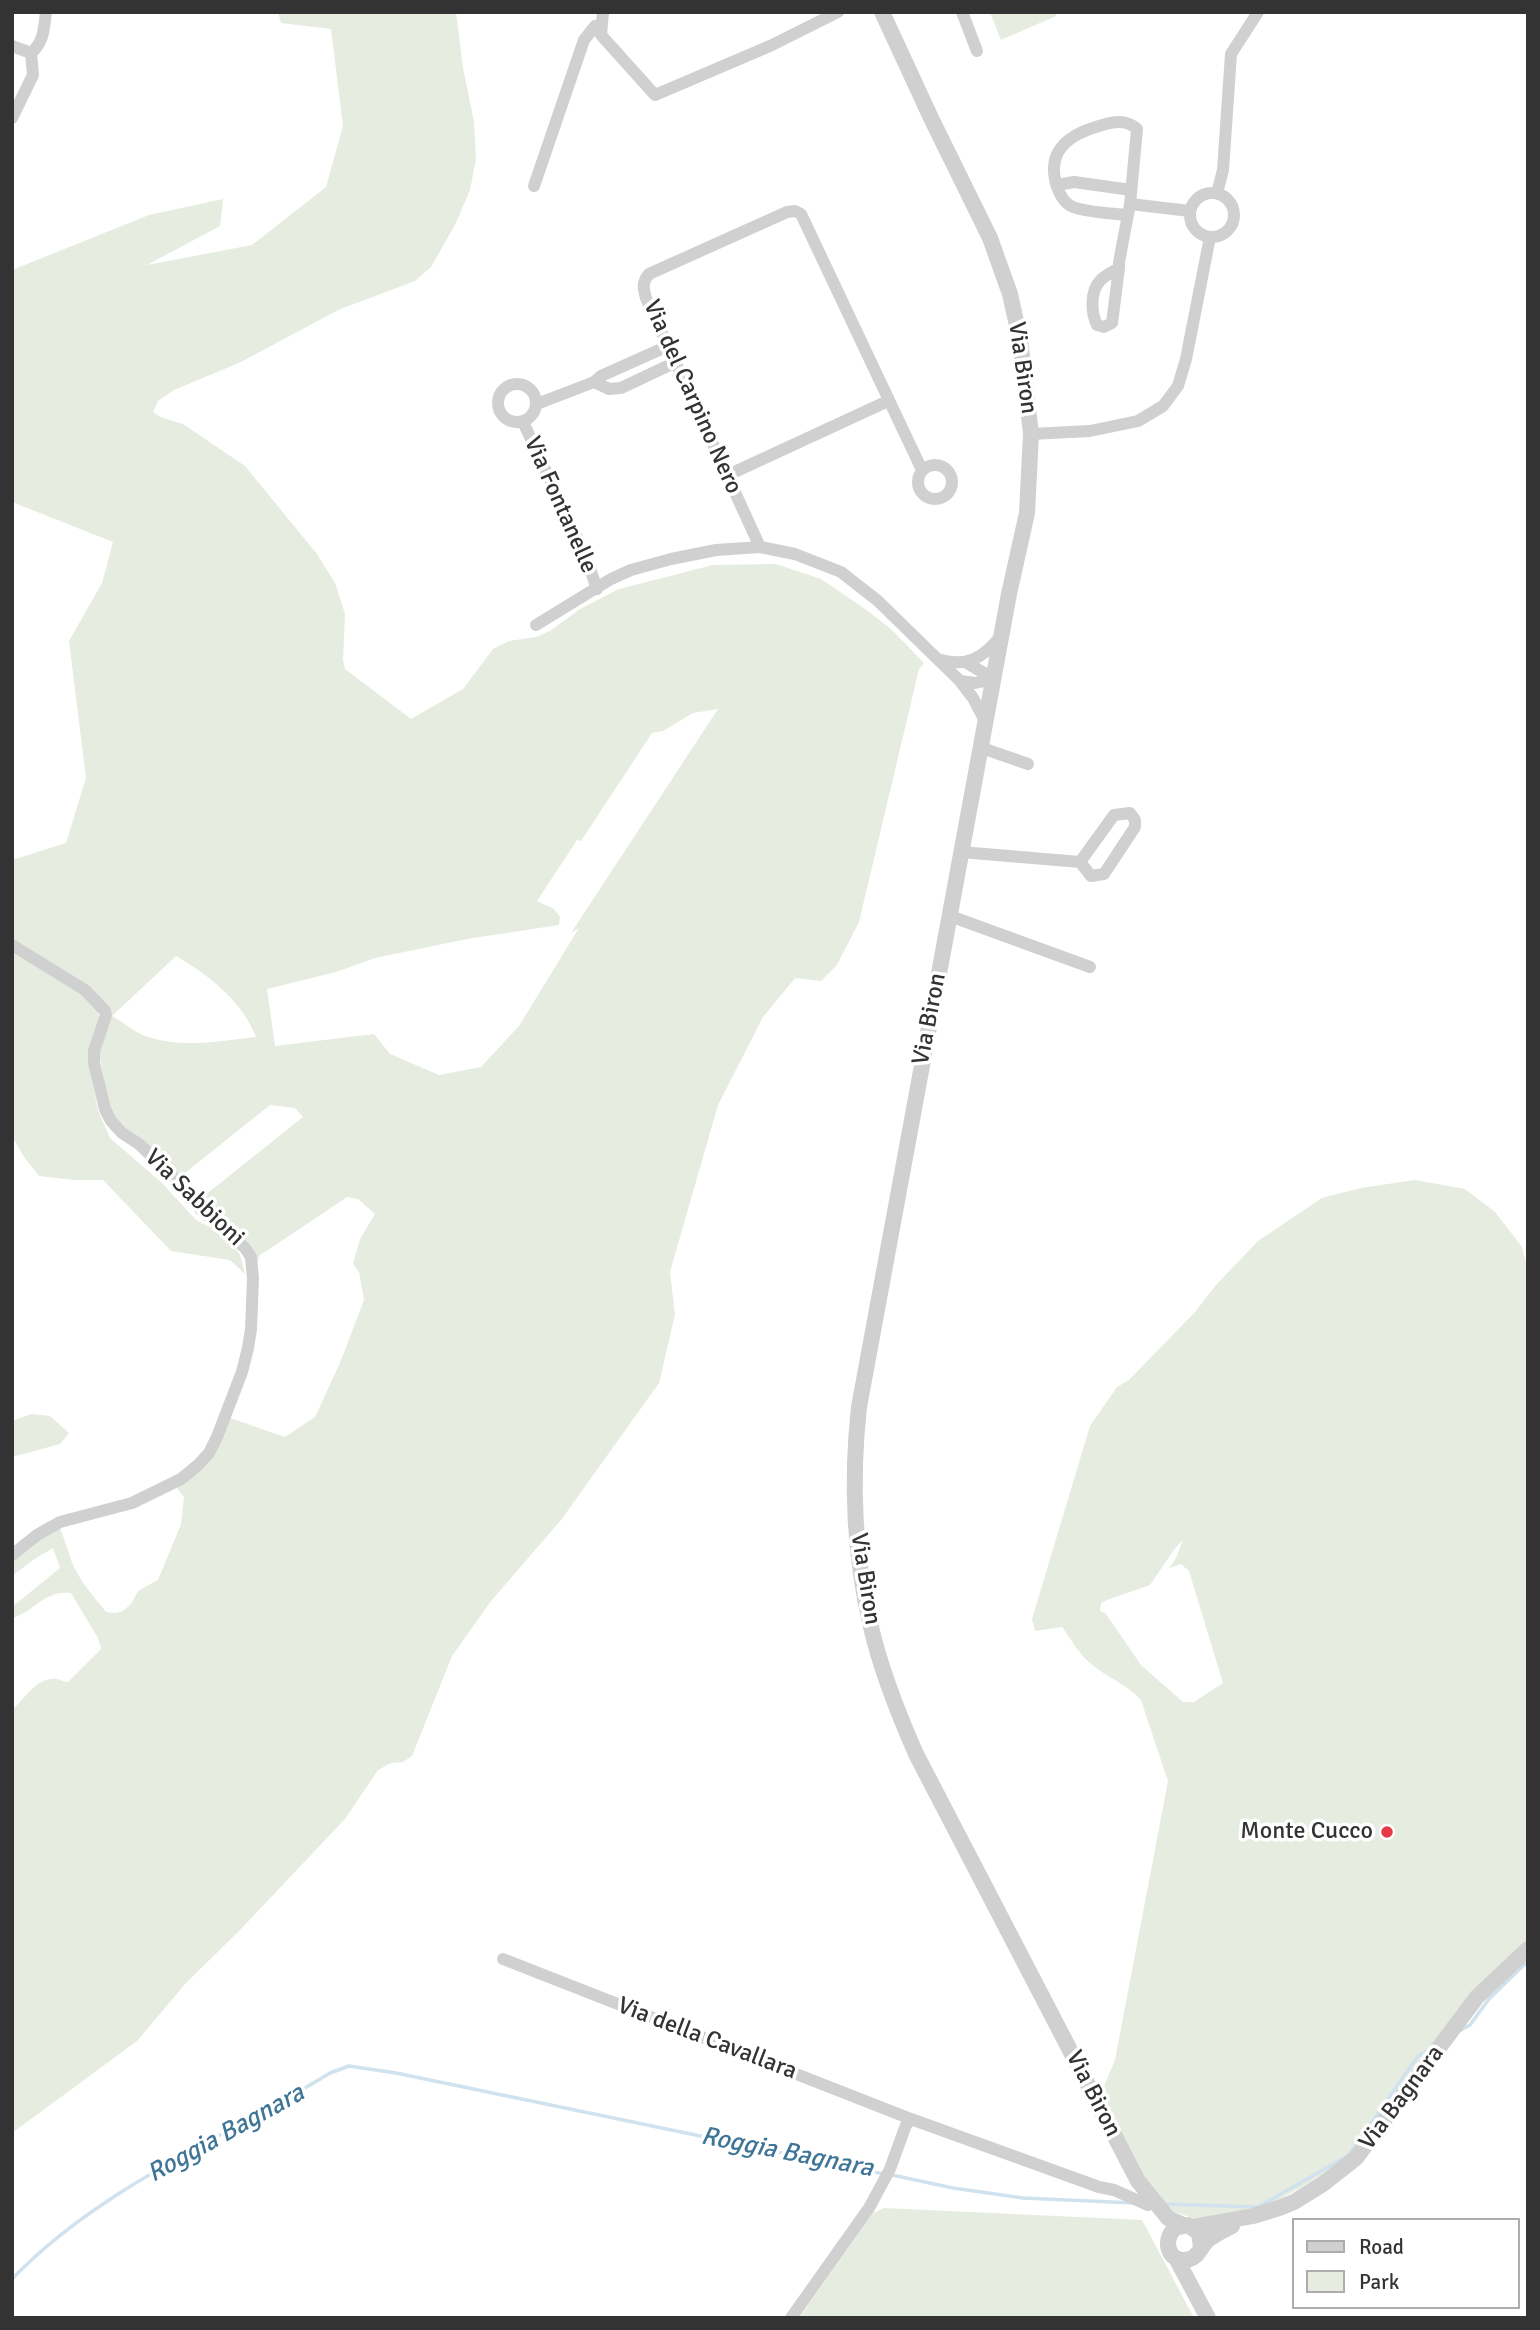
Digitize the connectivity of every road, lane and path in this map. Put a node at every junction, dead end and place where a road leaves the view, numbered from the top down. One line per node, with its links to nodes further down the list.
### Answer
1 (46, 12): 10 (street)
2 (603, 12): 7 (street)
3 (838, 12): 7 (street)
4 (882, 12): 26 (street, Via Biron)
5 (962, 12): 9 (street)
6 (1258, 12): 15 (street)
7 (600, 26): 13 (street)
8 (12, 46): 10 (street)
9 (977, 51)
10 (32, 53): 11 (street)
11 (12, 118)
12 (1057, 185): 14 (street); 14 (street); 16 (street)
13 (534, 186)
14 (1131, 190): 16 (street)
15 (1217, 193): 17 (street); 18 (street)
16 (1129, 209): 17 (street); 19 (street)
17 (1190, 211): 18 (street)
18 (1210, 237): 26 (street)
19 (1119, 268)
20 (668, 346): 21 (street, Via del Carpino Nero); 22 (street, Via Fontanelle); 23 (street, Via del Carpino Nero)
21 (676, 362): 22 (street, Via Fontanelle); 28 (street, Via del Carpino Nero)
22 (594, 382): 24 (street, Via Fontanelle)
23 (888, 401): 27 (street, Via del Carpino Nero); 28 (street)
24 (537, 404): 25 (street); 25 (street)
25 (523, 422): 30 (street, Via Fontanelle)
26 (1031, 434): 32 (street, Via Biron)
27 (922, 470)
28 (728, 475): 29 (street, Via del Carpino Nero)
29 (760, 547): 30 (street); 33 (street)
30 (597, 589): 31 (street)
31 (536, 625)
32 (1003, 634): 34 (street); 35 (street, Via Biron)
33 (940, 660): 34 (street); 36 (street)
34 (967, 663): 35 (street)
35 (994, 679): 36 (street); 37 (street, Via Biron)
36 (960, 681): 37 (street)
37 (985, 721): 38 (street, Via Biron)
38 (982, 748): 39 (street); 40 (street, Via Biron)
39 (1028, 765)
40 (961, 852): 41 (street); 42 (street, Via Biron)
41 (1080, 862): 41 (street)
42 (950, 916): 44 (street); 49 (street, Via Biron)
43 (12, 945): 45 (street, Via Sabbioni)
44 (1090, 967)
45 (12, 1555)
46 (1528, 1949): 52 (street, Via Bagnara)
47 (503, 1959): 48 (street, Via della Cavallara)
48 (911, 2119): 50 (street, Via della Cavallara); 58 (street)
49 (1140, 2184): 50 (street); 51 (street, Via Biron); 53 (street, Via Biron)
50 (1114, 2190): 51 (street, Via della Cavallara)
51 (1148, 2205): 54 (street, Via Biron)
52 (1253, 2216): 53 (street, Via Bagnara); 55 (street, Via Bagnara)
53 (1187, 2226): 54 (street); 55 (street)
54 (1168, 2237): 56 (street)
55 (1199, 2251): 56 (street); 57 (street)
56 (1176, 2258): 57 (street)
57 (1198, 2298): 59 (street)
58 (790, 2318)
59 (1208, 2318)

